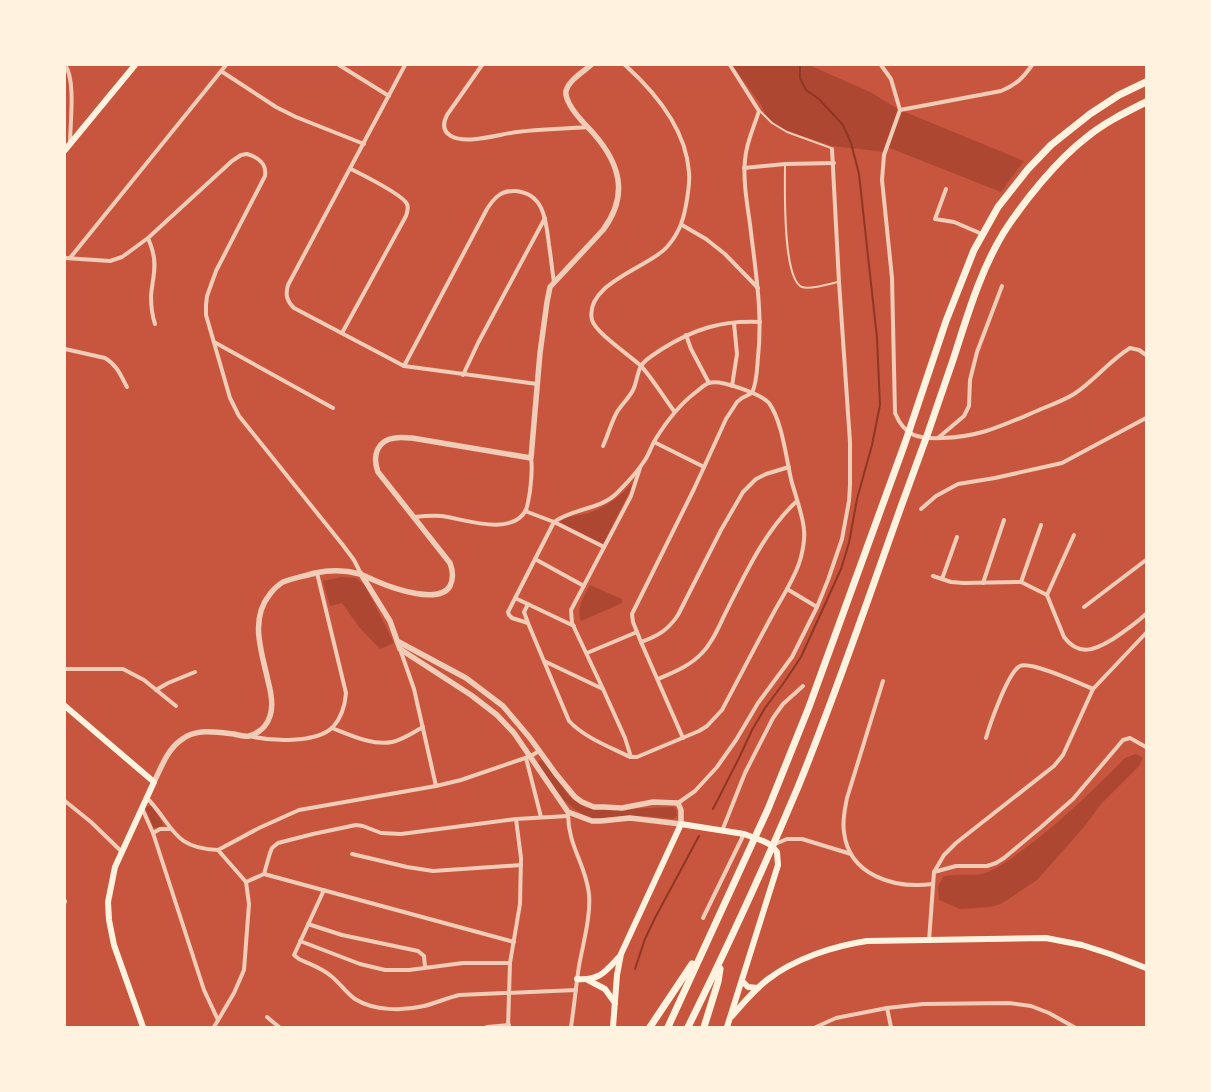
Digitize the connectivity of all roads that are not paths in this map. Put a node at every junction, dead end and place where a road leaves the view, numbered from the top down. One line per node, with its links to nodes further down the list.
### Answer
1 (65, 65): 19 (street)
2 (135, 65): 19 (main road)
3 (226, 65): 12 (street)
4 (339, 65): 14 (street)
5 (405, 65): 14 (street)
6 (482, 65): 18 (street)
7 (591, 65): 18 (street)
8 (625, 65): 29 (street)
9 (730, 65): 17 (street)
10 (881, 65): 16 (street)
11 (1032, 65): 16 (street)
12 (221, 71): 20 (street); 33 (street)
13 (1146, 82): 30 (highway)
14 (389, 96): 20 (street)
15 (1146, 102): 150 (highway)
16 (900, 110): 57 (street)
17 (759, 111): 21 (lane); 25 (street)
18 (588, 127): 34 (street)
19 (70, 144): 22 (main road)
20 (364, 144): 26 (street)
21 (832, 149): 23 (street)
22 (65, 150)
23 (834, 163): 24 (street); 35 (street)
24 (784, 164): 25 (street); 35 (lane)
25 (744, 168): 37 (street)
26 (351, 169): 41 (street); 41 (street)
27 (946, 189): 30 (street)
28 (546, 218): 34 (street); 46 (street); 48 (street)
29 (682, 225): 37 (street); 47 (street)
30 (982, 234): 148 (highway)
31 (148, 238): 33 (street); 40 (street); 43 (street)
32 (65, 258): 33 (street)
33 (70, 258)
34 (554, 282): 50 (street)
35 (839, 282): 87 (street)
36 (1002, 286): 57 (street)
37 (758, 289): 38 (street)
38 (760, 322): 39 (street); 53 (street)
39 (734, 323): 42 (street); 51 (street)
40 (155, 324)
41 (342, 333): 46 (street)
42 (686, 336): 47 (street); 49 (street)
43 (214, 342): 54 (street); 77 (street)
44 (65, 349): 52 (street)
45 (1146, 354): 57 (street)
46 (404, 366): 48 (street)
47 (641, 366): 55 (street); 59 (street)
48 (462, 375): 50 (street)
49 (709, 383): 51 (street); 55 (street)
50 (537, 384): 60 (street)
51 (732, 386): 53 (street)
52 (127, 387)
53 (752, 393): 62 (street); 63 (street)
54 (333, 408)
55 (674, 411): 58 (street)
56 (1146, 418): 65 (street)
57 (938, 438)
58 (654, 442): 61 (street); 63 (street)
59 (603, 446)
60 (531, 458): 66 (street); 67 (street)
61 (641, 466): 69 (street); 73 (street)
62 (788, 467): 64 (street); 95 (street)
63 (704, 468): 92 (street)
64 (797, 501): 83 (street); 101 (street)
65 (921, 509)
66 (525, 511): 67 (street); 69 (street)
67 (414, 517): 77 (street)
68 (1004, 520): 81 (street)
69 (554, 522): 73 (street); 74 (street)
70 (1041, 525): 80 (street)
71 (1074, 535): 84 (street)
72 (957, 537): 79 (street)
73 (604, 547): 82 (street)
74 (535, 559): 82 (street); 85 (street)
75 (1146, 560): 88 (street)
76 (317, 573): 77 (street); 110 (street); 111 (street)
77 (361, 574): 94 (street)
78 (933, 576): 79 (street)
79 (942, 579): 81 (street)
80 (1021, 582): 81 (street); 84 (street)
81 (983, 583)
82 (584, 586): 91 (street)
83 (787, 589): 87 (street); 112 (street)
84 (1047, 595): 89 (street)
85 (515, 598): 86 (street); 90 (street)
86 (528, 604): 90 (street); 91 (street)
87 (817, 607): 122 (street)
88 (1084, 607)
89 (1146, 614)
90 (528, 623): 98 (street)
91 (574, 626): 97 (street)
92 (637, 632): 95 (street); 97 (street)
93 (1146, 634): 105 (street)
94 (397, 641): 96 (street); 115 (street)
95 (641, 642): 101 (street)
96 (400, 649): 109 (street); 116 (street)
97 (587, 653): 104 (street)
98 (544, 661): 104 (street); 117 (street)
99 (65, 669): 106 (street)
100 (195, 672): 106 (street)
101 (658, 679): 112 (street)
102 (883, 681): 136 (street)
103 (803, 686): 129 (street)
104 (603, 689): 117 (street)
105 (1093, 689): 113 (street); 138 (street)
106 (156, 690): 108 (street)
107 (65, 706): 118 (main road)
108 (176, 706)
109 (423, 727): 110 (street); 119 (street)
110 (332, 728): 111 (street)
111 (248, 736): 118 (street)
112 (683, 738): 117 (street)
113 (986, 738)
114 (1146, 747): 138 (street)
115 (539, 751): 116 (street); 122 (street)
116 (528, 757): 119 (street); 124 (street); 125 (street)
117 (631, 757)
118 (154, 782): 120 (main road)
119 (436, 786): 133 (street)
120 (147, 798): 123 (main road); 128 (street)
121 (65, 801): 134 (street)
122 (678, 803): 127 (street)
123 (142, 807): 130 (street); 134 (main road)
124 (568, 814): 125 (street); 127 (street); 154 (street)
125 (541, 817): 126 (street)
126 (516, 819): 137 (street); 139 (street)
127 (681, 824): 129 (main road); 149 (main road)
128 (170, 829): 130 (street); 133 (street)
129 (722, 830): 131 (main road)
130 (153, 833): 163 (street)
131 (744, 834): 132 (main road); 143 (street)
132 (771, 845): 136 (street); 156 (main road)
133 (218, 850): 140 (street)
134 (121, 851): 166 (main road)
135 (352, 854): 137 (street)
136 (851, 854): 141 (street)
137 (521, 865): 147 (street)
138 (934, 872): 141 (street)
139 (264, 874): 140 (street); 142 (street)
140 (246, 882): 163 (street)
141 (933, 884): 146 (street)
142 (324, 890): 144 (street); 147 (street)
143 (703, 918)
144 (308, 924): 145 (street); 152 (street)
145 (300, 941): 152 (street); 159 (street)
146 (929, 941): 153 (main road); 157 (main road)
147 (514, 942): 151 (street)
148 (703, 949): 172 (highway); 173 (highway)
149 (621, 954): 155 (main road); 160 (main road)
150 (721, 960): 174 (highway); 175 (highway)
151 (510, 963): 152 (street); 159 (street)
152 (426, 967)
153 (1146, 968)
154 (577, 979): 155 (main road); 158 (street)
155 (588, 980): 160 (main road)
156 (742, 981): 157 (main road); 164 (main road)
157 (758, 988): 164 (main road)
158 (576, 990): 159 (street); 170 (street)
159 (509, 992): 165 (street)
160 (615, 1003): 171 (main road)
161 (887, 1008): 177 (street); 178 (street); 179 (street)
162 (267, 1017): 168 (street)
163 (218, 1020): 167 (street)
164 (729, 1020): 176 (main road)
165 (508, 1026): 169 (street)
166 (143, 1027)
167 (214, 1027)
168 (279, 1027)
169 (487, 1027)
170 (571, 1027)
171 (613, 1027)
172 (650, 1027)
173 (668, 1027)
174 (688, 1027)
175 (704, 1027)
176 (726, 1027)
177 (816, 1027)
178 (890, 1027)
179 (1074, 1027)

